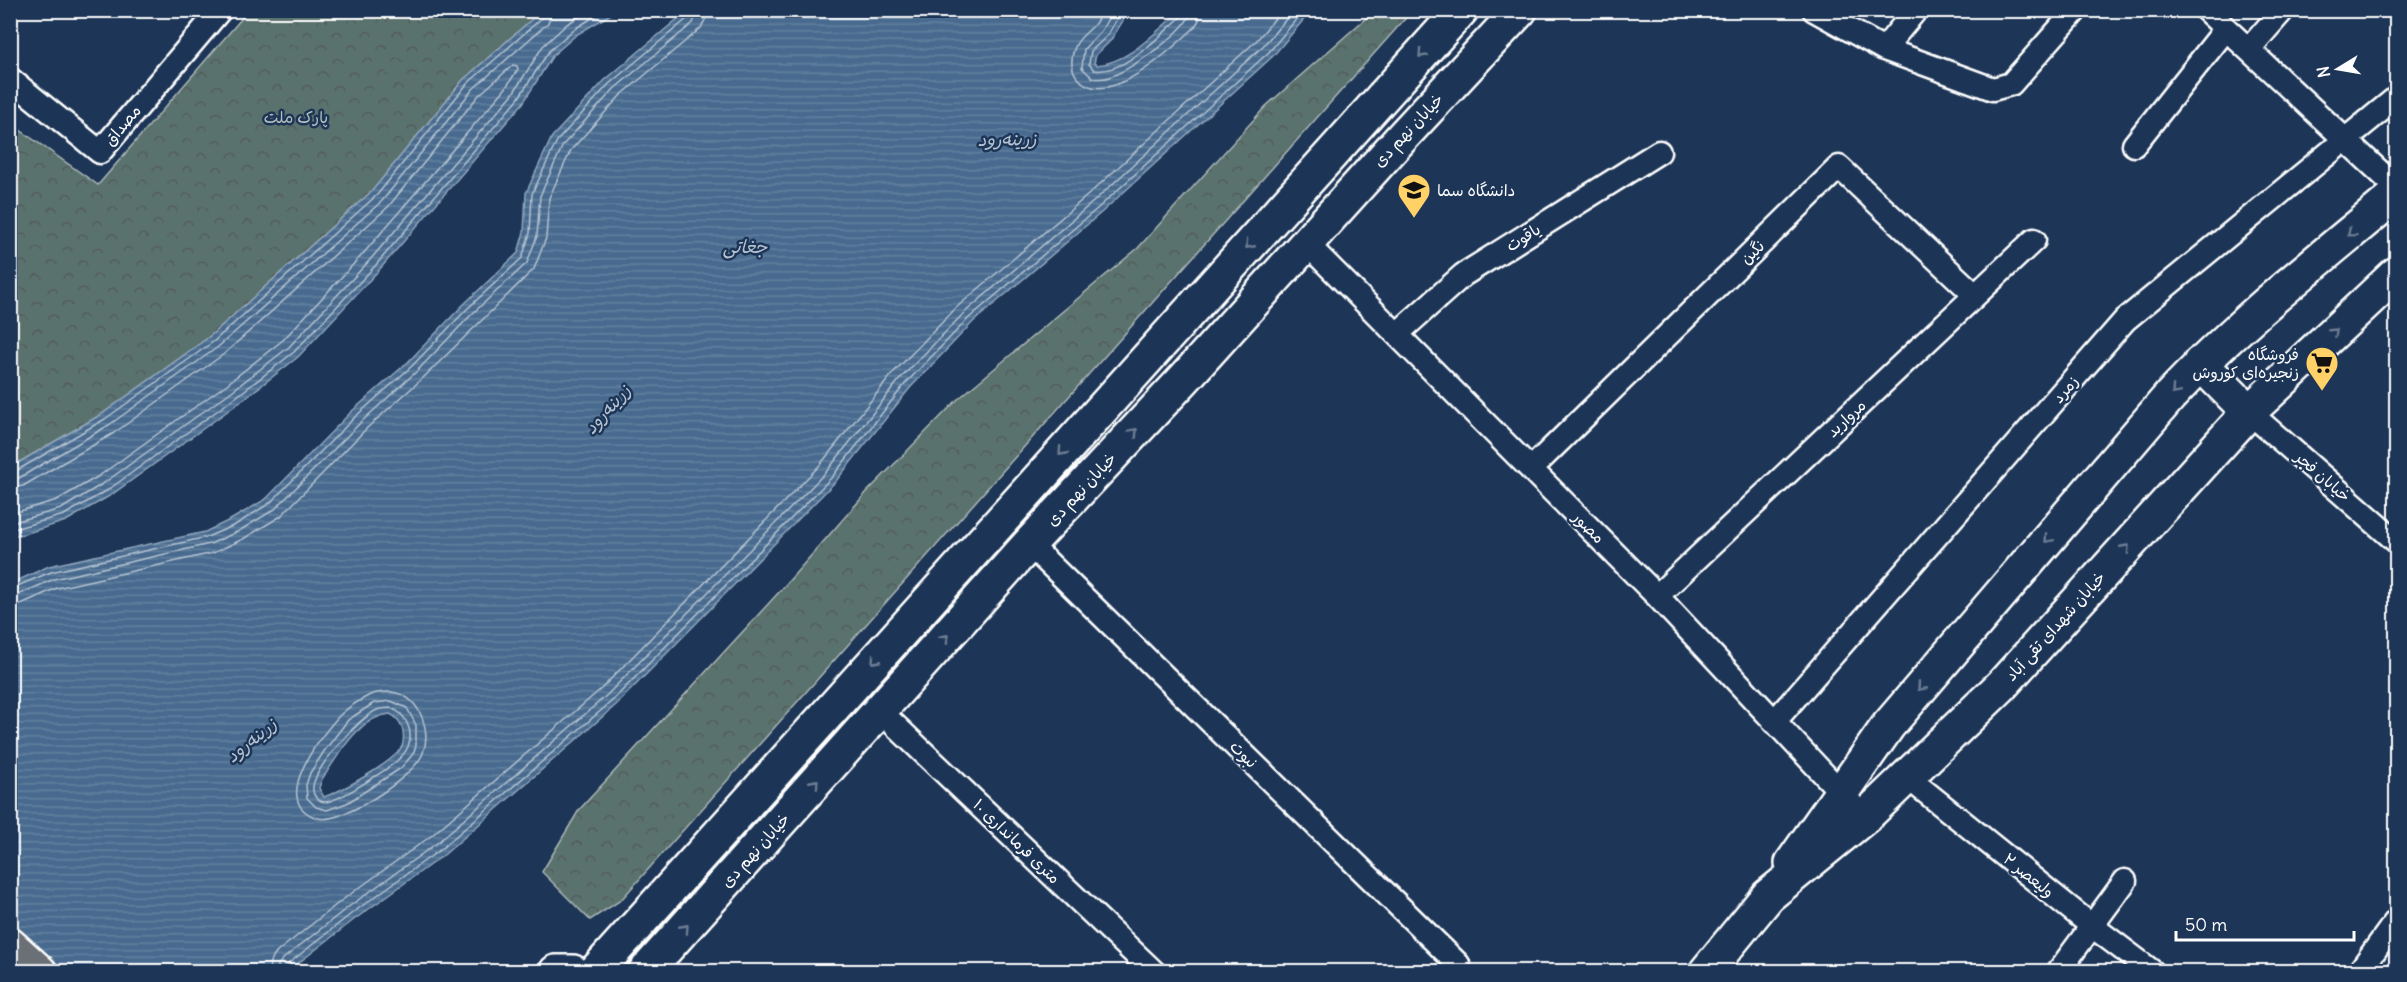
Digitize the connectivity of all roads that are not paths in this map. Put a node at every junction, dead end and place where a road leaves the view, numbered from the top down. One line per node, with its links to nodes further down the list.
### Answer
1 (220, 10): 12 (street, مصداق)
2 (1461, 10): 19 (main road, one-way to 19)
3 (1520, 10): 21 (main road, خیابان نهم دی)
4 (1814, 10): 10 (street)
5 (1916, 10): 10 (street)
6 (2076, 10): 10 (street)
7 (2206, 10): 9 (street)
8 (2283, 10): 11 (street)
9 (2225, 30): 11 (street); 15 (street)
10 (1884, 49)
11 (2249, 49): 14 (street)
12 (10, 79)
13 (2397, 98): 14 (street, زمرد)
14 (2345, 139): 17 (street); 32 (street, زمرد)
15 (2134, 145)
16 (1659, 153): 24 (street, یاقوت)
17 (2397, 187)
18 (2397, 195): 25 (main road, one-way to 25)
19 (1276, 215): 21 (main road); 45 (main road, one-way to 45)
20 (2034, 240): 23 (street, مروارید)
21 (1306, 243): 24 (street, مصور); 29 (main road, خیابان نهم دی, one-way to 21)
22 (2397, 274): 26 (main road, خیابان شهدای تقی آباد, one-way to 22)
23 (1975, 296): 27 (street, نگین); 30 (street, مروارید)
24 (1397, 334): 27 (street, مصور)
25 (2200, 363): 26 (main road); 34 (main road, one-way to 34)
26 (2249, 412): 28 (street, خیابان فجر); 33 (main road, خیابان شهدای تقی آباد, one-way to 26)
27 (1530, 469): 30 (street, مصور)
28 (2397, 541)
29 (1029, 544): 31 (main road, خیابان نهم دی, one-way to 29); 41 (street, نبوت)
30 (1657, 596): 32 (street, مصور)
31 (880, 711): 46 (main road, خیابان نهم دی, one-way to 31); 47 (street, ۱۰ متری فرمانداری)
32 (1774, 722): 34 (street, مصور)
33 (1906, 777): 35 (main road, خیابان شهدای تقی آباد); 39 (street, ولیعصر ۲)
34 (1840, 794): 35 (street, مصور); 37 (main road)
35 (1866, 816): 37 (main road, خیابان شهدای تقی آباد)
36 (2126, 881): 39 (street)
37 (1768, 896): 48 (main road, خیابان شهدای تقی آباد)
38 (2397, 921): 51 (street)
39 (2092, 926): 49 (street); 50 (street, ولیعصر ۲)
40 (10, 945): 42 (highway)
41 (1458, 964)
42 (40, 972)
43 (556, 972): 44 (main road)
44 (573, 972)
45 (596, 972)
46 (645, 972)
47 (1154, 972)
48 (1706, 972)
49 (2058, 972)
50 (2152, 972)
51 (2359, 972)

